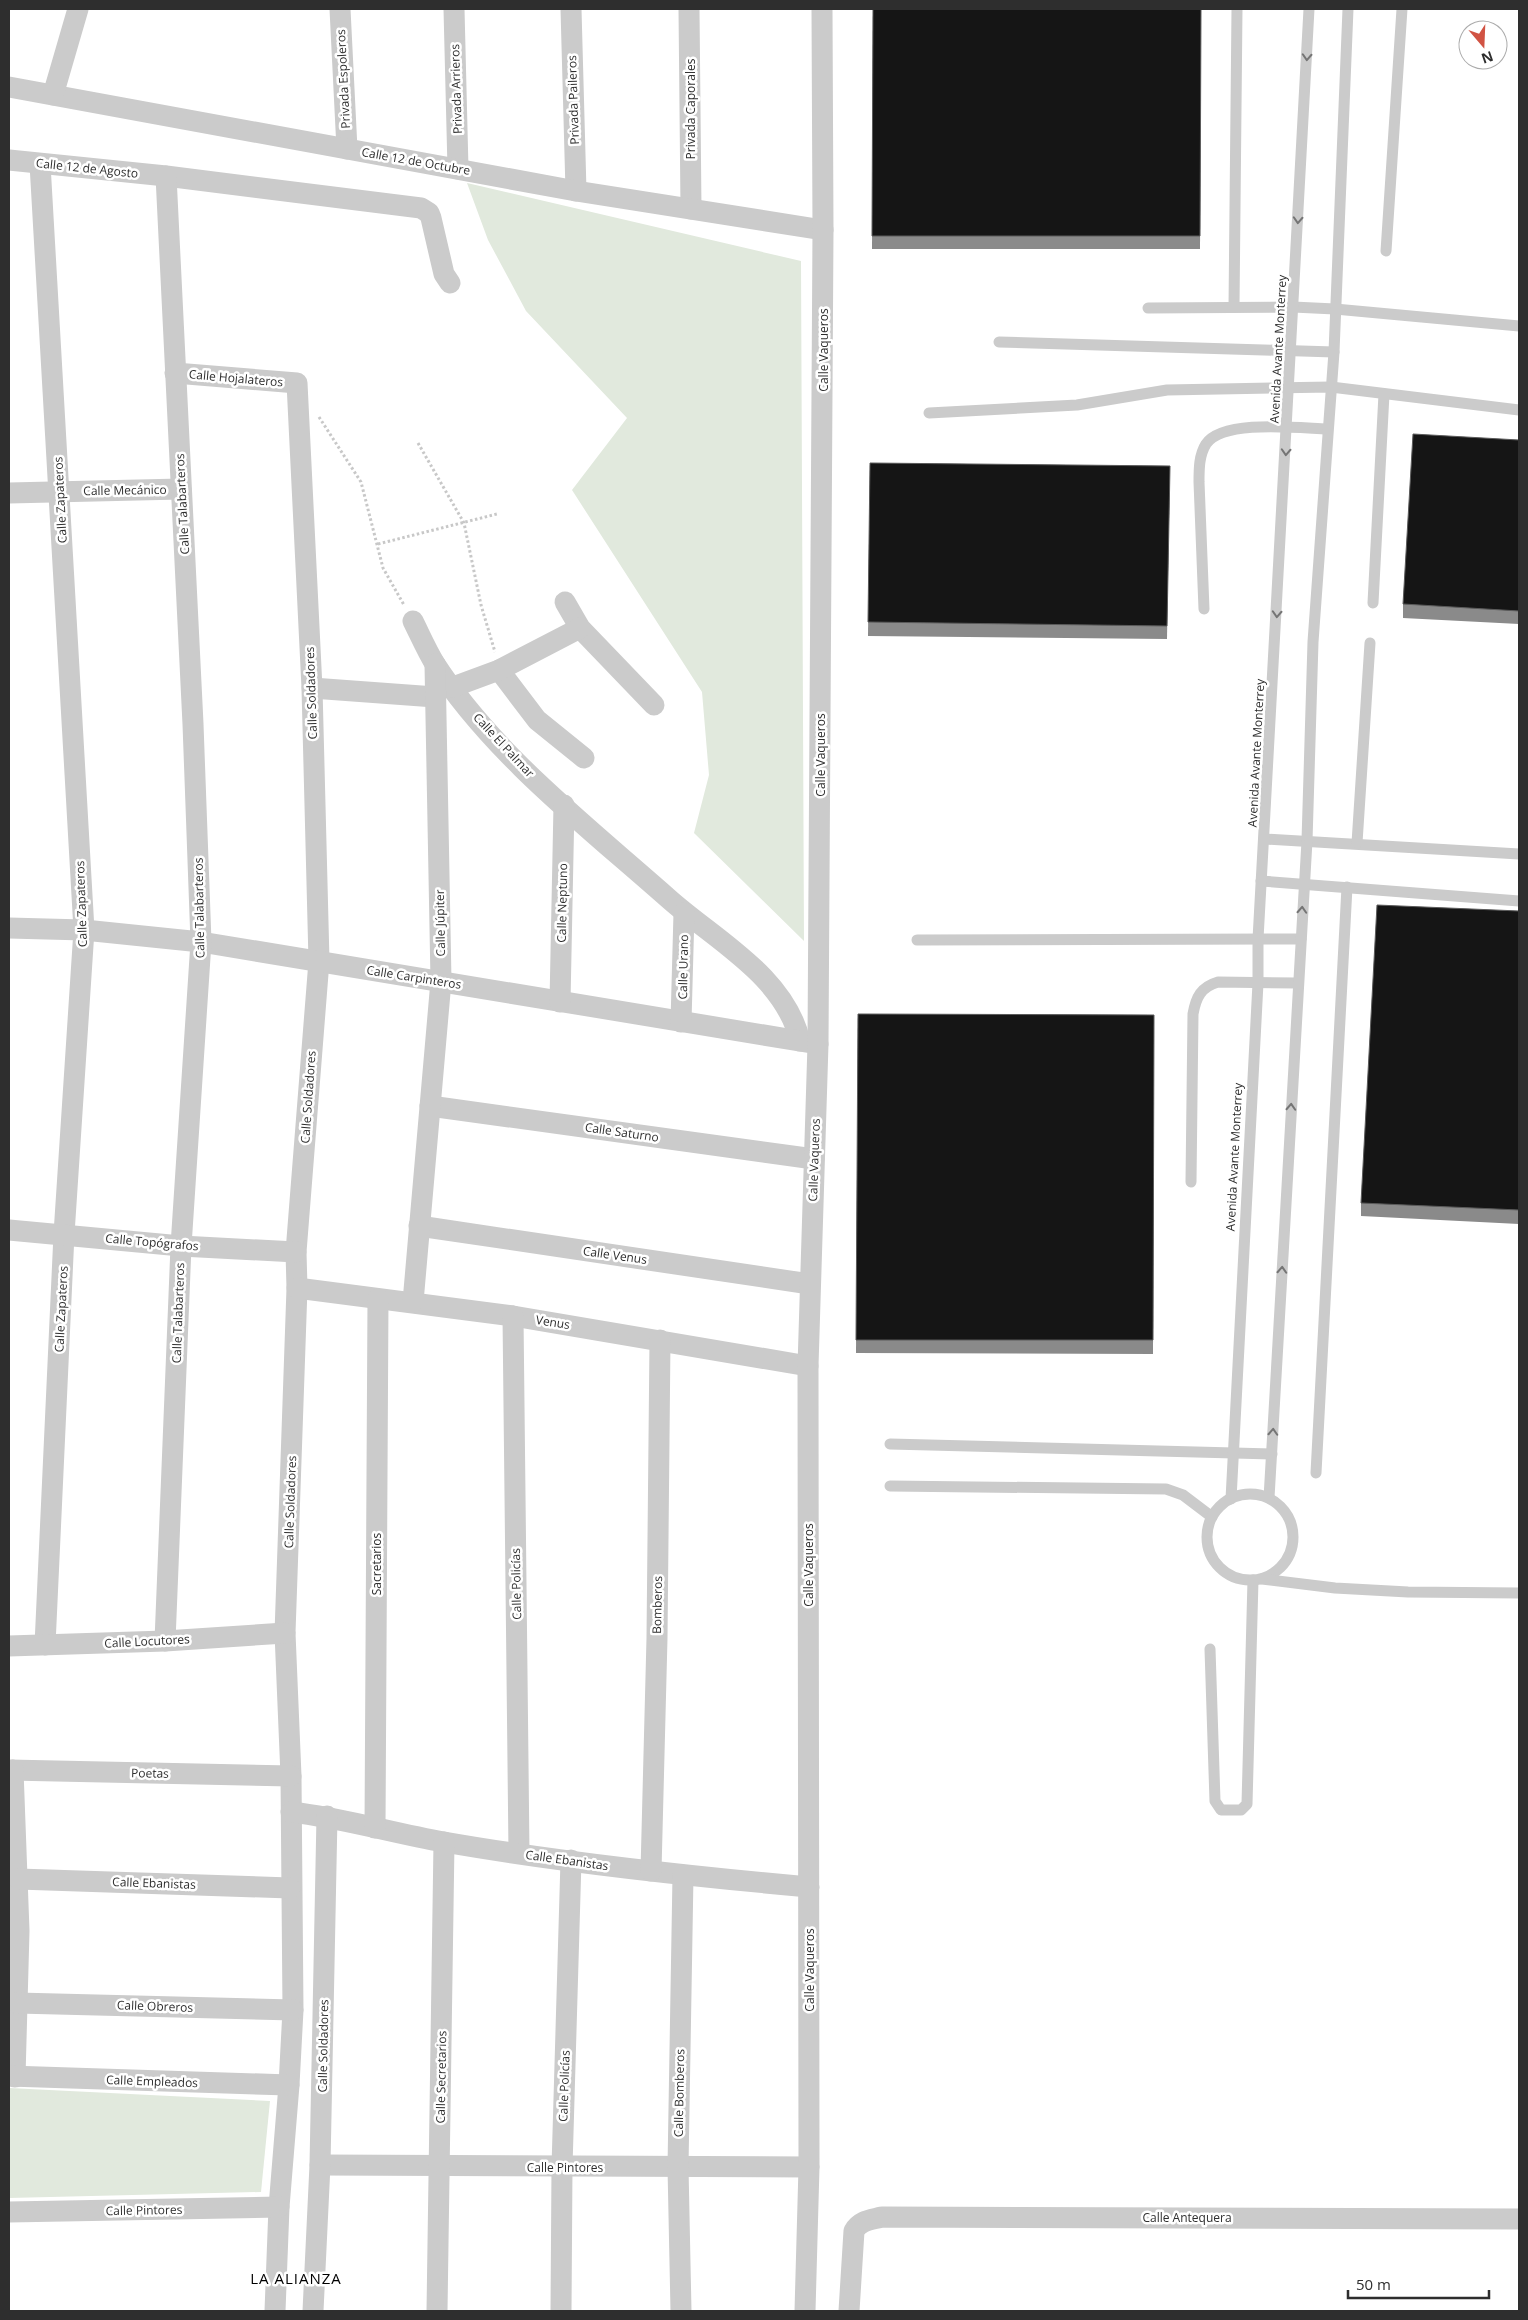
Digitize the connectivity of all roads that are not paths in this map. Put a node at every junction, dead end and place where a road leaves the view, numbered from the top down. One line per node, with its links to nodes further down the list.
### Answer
1 (78, 9): 12 (street)
2 (340, 9): 13 (street, Privada Espoleros)
3 (454, 9): 16 (street, Privada Arrieros)
4 (571, 9): 18 (street, Privada Paileros)
5 (689, 9): 19 (street, Privada Caporales)
6 (822, 9): 20 (street, Calle Vaqueros)
7 (1237, 9): 23 (lane)
8 (1309, 9): 24 (lane, Avenida Avante Monterrey, one-way to 24)
9 (1348, 9): 26 (lane)
10 (1402, 9): 21 (lane)
11 (9, 86): 12 (street, Calle 12 de Octubre)
12 (53, 95): 13 (street, Calle 12 de Octubre)
13 (347, 149): 16 (street, Calle 12 de Octubre)
14 (9, 160): 15 (street, Calle 12 de Agosto)
15 (40, 164): 17 (street, Calle 12 de Agosto); 41 (street, Calle Zapateros)
16 (458, 169): 18 (street, Calle 12 de Octubre)
17 (166, 176): 22 (street, Calle 12 de Agosto); 31 (street, Calle Talabarteros)
18 (576, 191): 19 (street, Calle 12 de Octubre)
19 (691, 209): 20 (street, Calle 12 de Octubre)
20 (823, 230): 76 (street, Calle Vaqueros)
21 (1386, 251)
22 (450, 283)
23 (1234, 307): 24 (lane); 25 (lane)
24 (1293, 307): 26 (lane); 29 (lane, Avenida Avante Monterrey)
25 (1148, 308)
26 (1335, 309): 27 (lane); 30 (lane)
27 (1519, 326)
28 (999, 342): 29 (lane)
29 (1291, 350): 30 (lane); 34 (lane, Avenida Avante Monterrey)
30 (1334, 352): 33 (lane)
31 (175, 373): 32 (street, Calle Hojalateros); 40 (street, Calle Talabarteros)
32 (297, 383): 50 (street, Calle Soldadores)
33 (1331, 388): 34 (lane); 35 (lane); 39 (lane)
34 (1290, 389): 37 (lane); 38 (lane, Avenida Avante Monterrey)
35 (1384, 394): 36 (lane); 44 (lane)
36 (1519, 410)
37 (929, 412)
38 (1288, 427): 39 (lane); 45 (lane); 55 (lane, Avenida Avante Monterrey, one-way to 55)
39 (1327, 429): 56 (lane)
40 (181, 489): 41 (street, Calle Mecánico); 69 (street, Calle Talabarteros)
41 (60, 490): 42 (street, Calle Mecánico); 65 (street, Calle Zapateros)
42 (9, 493)
43 (565, 602): 47 (street)
44 (1373, 603)
45 (1204, 609)
46 (413, 620): 51 (street, Calle El Palmar)
47 (580, 628): 49 (street); 52 (street)
48 (1370, 643): 57 (lane)
49 (500, 670): 51 (street); 53 (street)
50 (312, 688): 51 (street); 70 (street, Calle Soldadores)
51 (444, 692): 54 (street, Calle El Palmar); 71 (street, Calle Júpiter)
52 (654, 706)
53 (584, 758)
54 (564, 805): 63 (street, Calle El Palmar); 74 (street, Calle Neptuno)
55 (1265, 839): 56 (lane); 59 (lane, Avenida Avante Monterrey)
56 (1307, 841): 57 (lane); 60 (lane)
57 (1357, 843): 58 (lane)
58 (1519, 854)
59 (1261, 881): 60 (lane); 66 (lane, Avenida Avante Monterrey)
60 (1304, 884): 61 (lane); 68 (lane, one-way to 60)
61 (1347, 887): 62 (lane); 95 (lane)
62 (1519, 901)
63 (684, 913): 75 (street, Calle Urano); 76 (street, Calle El Palmar)
64 (9, 928): 65 (street, Calle Carpinteros)
65 (84, 930): 69 (street, Calle Carpinteros); 82 (street, Calle Zapateros)
66 (1258, 939): 67 (lane); 68 (lane); 72 (lane, Avenida Avante Monterrey)
67 (917, 940)
68 (1301, 940): 73 (lane)
69 (201, 942): 70 (street, Calle Carpinteros); 83 (street, Calle Talabarteros)
70 (319, 961): 71 (street, Calle Carpinteros); 84 (street, Calle Soldadores)
71 (441, 981): 74 (street, Calle Carpinteros); 77 (street, Calle Júpiter)
72 (1258, 983): 73 (lane); 79 (lane); 93 (lane, Avenida Avante Monterrey)
73 (1297, 983): 94 (lane, one-way to 73)
74 (560, 1002): 75 (street, Calle Carpinteros)
75 (681, 1022): 76 (street, Calle Carpinteros)
76 (809, 1042): 78 (street, Calle Vaqueros)
77 (430, 1106): 78 (street, Calle Saturno); 80 (street, Calle Júpiter)
78 (814, 1159): 85 (street, Calle Vaqueros)
79 (1191, 1182)
80 (419, 1226): 85 (street, Calle Venus); 88 (street, Calle Júpiter)
81 (9, 1230): 82 (street, Calle Topógrafos)
82 (64, 1234): 83 (street, Calle Topógrafos); 104 (street, Calle Zapateros)
83 (180, 1246): 84 (street, Calle Topógrafos); 103 (street, Calle Talabarteros)
84 (296, 1252): 86 (street, Calle Soldadores)
85 (810, 1284): 91 (street, Calle Vaqueros)
86 (297, 1288): 87 (street, Venus); 102 (street, Calle Soldadores)
87 (378, 1299): 88 (street, Venus); 112 (street, Sacretarios)
88 (413, 1302): 89 (street, Venus)
89 (513, 1316): 90 (street, Venus); 114 (street, Calle Policías)
90 (660, 1340): 91 (street, Venus); 116 (street, Bomberos)
91 (808, 1366): 119 (street, Calle Vaqueros)
92 (890, 1444): 93 (lane)
93 (1232, 1452): 94 (lane); 97 (lane, Avenida Avante Monterrey)
94 (1272, 1454): 98 (lane)
95 (1316, 1473)
96 (890, 1486): 99 (lane)
97 (1230, 1498): 98 (lane); 99 (lane)
98 (1269, 1498): 100 (lane)
99 (1212, 1517): 100 (lane)
100 (1256, 1579): 101 (lane); 106 (lane)
101 (1519, 1593)
102 (285, 1633): 103 (street, Calle Locutores); 108 (street, Calle Soldadores)
103 (165, 1640): 104 (street, Calle Locutores)
104 (45, 1645): 105 (street, Calle Locutores)
105 (9, 1646)
106 (1210, 1649)
107 (11, 1770): 108 (street, Poetas); 109 (street)
108 (291, 1776): 110 (street, Calle Soldadores)
109 (12, 1808): 118 (street)
110 (291, 1812): 111 (street); 120 (street, Calle Soldadores)
111 (328, 1816): 112 (street, Calle Ebanistas); 126 (street, Calle Soldadores)
112 (375, 1828): 113 (street, Calle Ebanistas)
113 (444, 1842): 114 (street, Calle Ebanistas); 127 (street, Calle Secretarios)
114 (519, 1853): 115 (street, Calle Ebanistas)
115 (571, 1860): 116 (street, Calle Ebanistas); 128 (street, Calle Policías)
116 (651, 1871): 117 (street, Calle Ebanistas)
117 (683, 1875): 119 (street, Calle Ebanistas); 129 (street, Calle Bomberos)
118 (18, 1879): 120 (street, Calle Ebanistas); 121 (street)
119 (809, 1887): 130 (street, Calle Vaqueros)
120 (290, 1888): 123 (street, Calle Soldadores)
121 (14, 1931): 122 (street)
122 (17, 2003): 123 (street, Calle Obreros); 124 (street)
123 (292, 2010): 125 (street, Calle Soldadores)
124 (12, 2077): 125 (street, Calle Empleados)
125 (289, 2085): 131 (street, Calle Soldadores)
126 (320, 2165): 127 (street, Calle Pintores); 135 (street, Calle Soldadores)
127 (439, 2166): 128 (street, Calle Pintores); 136 (street, Calle Secretarios)
128 (562, 2166): 129 (street, Calle Pintores); 137 (street, Calle Policías)
129 (678, 2167): 130 (street, Calle Pintores); 138 (street, Calle Bomberos)
130 (809, 2167): 139 (street, Calle Vaqueros)
131 (279, 2207): 132 (street, Calle Pintores); 134 (street, Calle Soldadores)
132 (9, 2212)
133 (1519, 2219): 140 (street, Calle Antequera)
134 (275, 2311)
135 (313, 2311)
136 (437, 2311)
137 (561, 2311)
138 (681, 2311)
139 (805, 2311)
140 (849, 2311)

